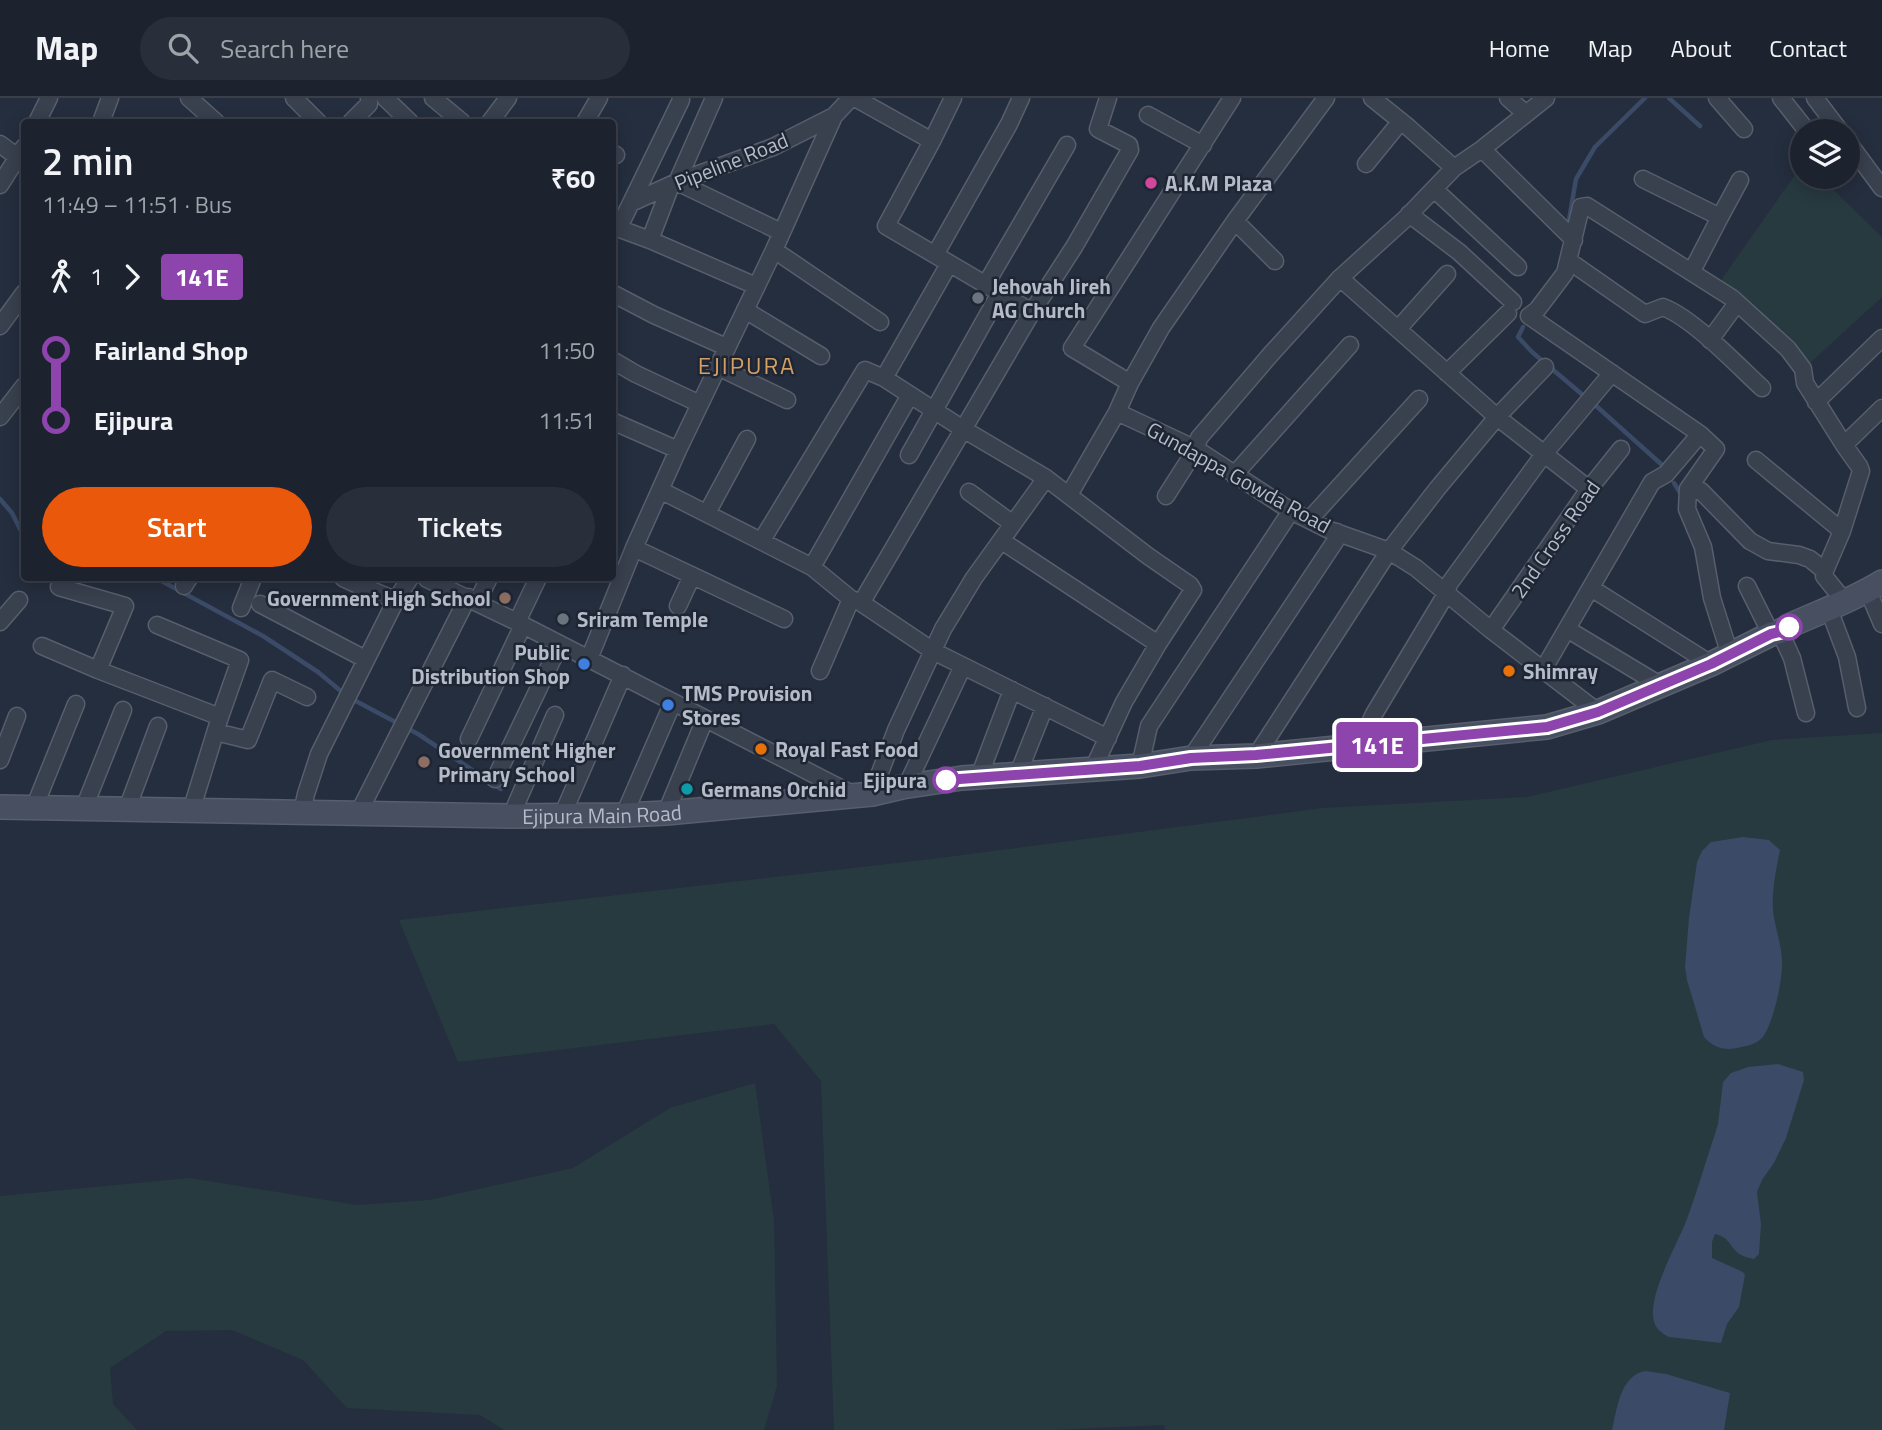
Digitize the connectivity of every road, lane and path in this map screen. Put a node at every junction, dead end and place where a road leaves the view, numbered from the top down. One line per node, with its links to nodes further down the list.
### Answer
1 (48, 98): 26 (street)
2 (110, 98): 27 (street)
3 (189, 98): 28 (street)
4 (294, 98): 29 (street)
5 (433, 98): 32 (street)
6 (508, 98): 33 (street)
7 (599, 98): 34 (street)
8 (714, 98): 51 (street)
9 (853, 98): 25 (street, Pipeline Road); 39 (street)
10 (953, 98): 39 (street)
11 (1021, 98): 65 (street)
12 (1108, 98): 79 (street)
13 (1326, 98): 58 (street)
14 (1372, 98): 37 (street)
15 (1508, 98): 23 (street)
16 (1546, 98): 23 (street)
17 (1717, 98): 38 (street)
18 (1781, 98): 35 (street)
19 (1815, 98): 36 (street)
20 (375, 99): 30 (street); 31 (street)
21 (681, 100): 55 (street)
22 (1225, 100): 42 (street)
23 (1527, 114): 43 (street)
24 (1148, 115): 42 (street)
25 (834, 116): 51 (street, Pipeline Road); 61 (street)
26 (38, 119)
27 (102, 119)
28 (213, 119)
29 (315, 119)
30 (354, 119)
31 (405, 119)
32 (458, 119)
33 (492, 119)
34 (587, 119)
35 (1798, 119)
36 (1831, 119)
37 (1401, 121): 47 (street); 48 (street)
38 (1744, 129)
39 (932, 141): 65 (street)
40 (0, 144): 44 (street)
41 (1067, 145): 73 (street)
42 (1203, 145): 94 (street)
43 (1482, 149): 48 (street); 63 (street)
44 (21, 154)
45 (21, 158): 52 (street)
46 (1860, 158): 53 (street)
47 (1366, 164)
48 (1454, 168): 54 (street)
49 (1643, 179): 57 (street)
50 (1740, 180): 57 (street)
51 (674, 183): 55 (street, Pipeline Road); 61 (street); 62 (street)
52 (0, 185)
53 (1882, 188)
54 (1434, 189): 56 (street); 68 (street)
55 (631, 203): 59 (street)
56 (1409, 214): 71 (street); 78 (street)
57 (1720, 217): 69 (street)
58 (1235, 221): 66 (street); 94 (street)
59 (616, 226)
60 (616, 228): 62 (street)
61 (781, 232): 64 (street)
62 (650, 240): 72 (street)
63 (1574, 240): 67 (street); 69 (street)
64 (774, 250): 72 (street); 80 (street)
65 (942, 259): 73 (street); 93 (street)
66 (1275, 261)
67 (1569, 261): 78 (street); 84 (street)
68 (1518, 267)
69 (1692, 271): 76 (street)
70 (1447, 274): 82 (street)
71 (1340, 278): 82 (street); 112 (street)
72 (757, 286): 77 (street)
73 (993, 289): 79 (street); 103 (street)
74 (616, 295): 86 (street)
75 (21, 297): 81 (street)
76 (1737, 303): 84 (street); 100 (street)
77 (745, 310): 86 (street); 87 (street)
78 (1518, 310): 91 (street); 92 (street)
79 (1032, 312): 108 (street)
80 (880, 322)
81 (0, 326)
82 (1398, 329): 91 (street)
83 (1882, 338): 100 (street)
84 (1710, 340): 95 (street)
85 (1350, 345): 118 (street)
86 (726, 346): 90 (street)
87 (821, 356)
88 (616, 362): 101 (street)
89 (1545, 367): 106 (street)
90 (718, 368): 99 (street); 101 (street)
91 (1447, 373): 106 (street)
92 (1612, 373): 109 (street); 115 (street)
93 (884, 378): 97 (street); 132 (street)
94 (1130, 383): 104 (street)
95 (1762, 388)
96 (16, 393): 105 (street)
97 (910, 394): 103 (street); 136 (street)
98 (1419, 399): 128 (street)
99 (787, 400)
100 (1816, 402): 111 (street)
101 (700, 404): 114 (street)
102 (1882, 408): 111 (street)
103 (934, 410): 108 (street); 116 (street)
104 (1118, 412): 112 (street, Gundappa Gowda Road); 124 (street)
105 (0, 417)
106 (1497, 417): 115 (street); 135 (street)
107 (616, 423): 114 (street)
108 (963, 429): 119 (street); 153 (street)
109 (1700, 434): 121 (street); 148 (street)
110 (747, 439): 127 (street)
111 (1844, 445): 130 (street)
112 (1196, 449): 118 (street, Gundappa Gowda Road); 125 (street)
113 (1621, 449): 120 (street, 2nd Cross Road)
114 (677, 450): 122 (street)
115 (1544, 454): 120 (street); 149 (street)
116 (909, 455)
117 (1756, 460): 130 (street)
118 (1234, 475): 126 (street, Gundappa Gowda Road)
119 (1046, 478): 124 (street); 129 (street)
120 (1589, 489): 164 (street, 2nd Cross Road)
121 (1688, 489): 137 (street); 172 (street)
122 (660, 490): 127 (street); 134 (street)
123 (969, 492): 129 (street)
124 (1069, 495): 167 (street)
125 (1166, 496)
126 (1291, 511): 128 (street, Gundappa Gowda Road); 199 (street)
127 (707, 513): 132 (street)
128 (1309, 520): 131 (street, Gundappa Gowda Road)
129 (1013, 524): 133 (street)
130 (1842, 531): 137 (street)
131 (1337, 532): 135 (street, Gundappa Gowda Road); 197 (street)
132 (762, 540): 136 (street)
133 (1002, 541): 167 (street); 169 (street)
134 (634, 548): 138 (street); 171 (street)
135 (1389, 551): 149 (street, Gundappa Gowda Road); 196 (street)
136 (812, 567): 153 (street)
137 (1825, 571): 156 (street)
138 (692, 576): 155 (street); 158 (street)
139 (252, 581): 157 (street)
140 (350, 581): 151 (street)
141 (408, 581): 151 (street)
142 (432, 581): 152 (street)
143 (487, 581): 152 (street)
144 (537, 581): 160 (street)
145 (1746, 586): 165 (street)
146 (59, 587): 174 (street)
147 (1875, 587): 156 (street, Ejipura Main Road); 161 (street)
148 (1591, 588): 163 (street); 172 (street)
149 (1446, 594): 164 (street, Gundappa Gowda Road); 195 (street)
150 (19, 600): 159 (street)
151 (396, 600): 170 (street)
152 (472, 600): 160 (street); 213 (street)
153 (855, 601): 169 (street); 176 (street)
154 (261, 604): 170 (street)
155 (678, 606)
156 (1837, 606): 165 (street, Ejipura Main Road); 184 (street)
157 (241, 608)
158 (784, 619)
159 (0, 622)
160 (520, 623): 166 (street); 194 (street)
161 (1882, 624)
162 (157, 625): 191 (street)
163 (1567, 629): 175 (street); 178 (street)
164 (1491, 630): 175 (street, Gundappa Gowda Road)
165 (1776, 633): 172 (street, Ejipura Main Road); 187 (street)
166 (560, 644): 171 (street); 203 (street)
167 (1158, 644): 193 (street)
168 (42, 646): 174 (street)
169 (933, 651): 173 (street); 205 (street)
170 (365, 659): 211 (street)
171 (589, 659): 177 (street)
172 (1720, 659): 178 (street, Ejipura Main Road)
173 (963, 666): 179 (street); 204 (street)
174 (98, 670): 191 (street)
175 (1543, 670): 186 (street, Gundappa Gowda Road)
176 (820, 671)
177 (623, 676): 181 (street); 215 (street)
178 (1660, 685): 186 (street, Ejipura Main Road)
179 (1012, 690): 183 (street); 202 (street)
180 (306, 697): 191 (street)
181 (673, 702): 190 (street); 216 (street)
182 (76, 704): 207 (street)
183 (1045, 706): 193 (street); 201 (street)
184 (1857, 708)
185 (123, 710): 208 (street)
186 (1598, 712): 195 (street, Ejipura Main Road)
187 (1806, 713)
188 (555, 715): 214 (street)
189 (17, 716): 198 (street)
190 (705, 719): 205 (street); 212 (street)
191 (218, 724): 210 (street)
192 (158, 726): 209 (street)
193 (1108, 738): 200 (street)
194 (468, 739)
195 (1359, 746): 196 (street, Ejipura Main Road)
196 (1256, 755): 197 (street, Ejipura Main Road)
197 (1191, 758): 199 (street, Ejipura Main Road)
198 (0, 760)
199 (1140, 766): 200 (street, Ejipura Main Road)
200 (1093, 769): 201 (street, Ejipura Main Road)
201 (1018, 774): 202 (street, Ejipura Main Road)
202 (979, 777): 204 (street, Ejipura Main Road)
203 (495, 779)
204 (906, 787): 205 (street, Ejipura Main Road)
205 (864, 795): 212 (street, Ejipura Main Road)
206 (0, 807): 207 (street, Ejipura Main Road)
207 (34, 808): 208 (street, Ejipura Main Road)
208 (84, 808): 209 (street, Ejipura Main Road)
209 (127, 809): 210 (street, Ejipura Main Road)
210 (191, 811): 211 (street, Ejipura Main Road)
211 (302, 812): 213 (street, Ejipura Main Road)
212 (666, 813): 216 (street, Ejipura Main Road)
213 (358, 814): 214 (street, Ejipura Main Road)
214 (511, 816): 215 (street, Ejipura Main Road)
215 (562, 816): 216 (street, Ejipura Main Road)
216 (624, 816)

